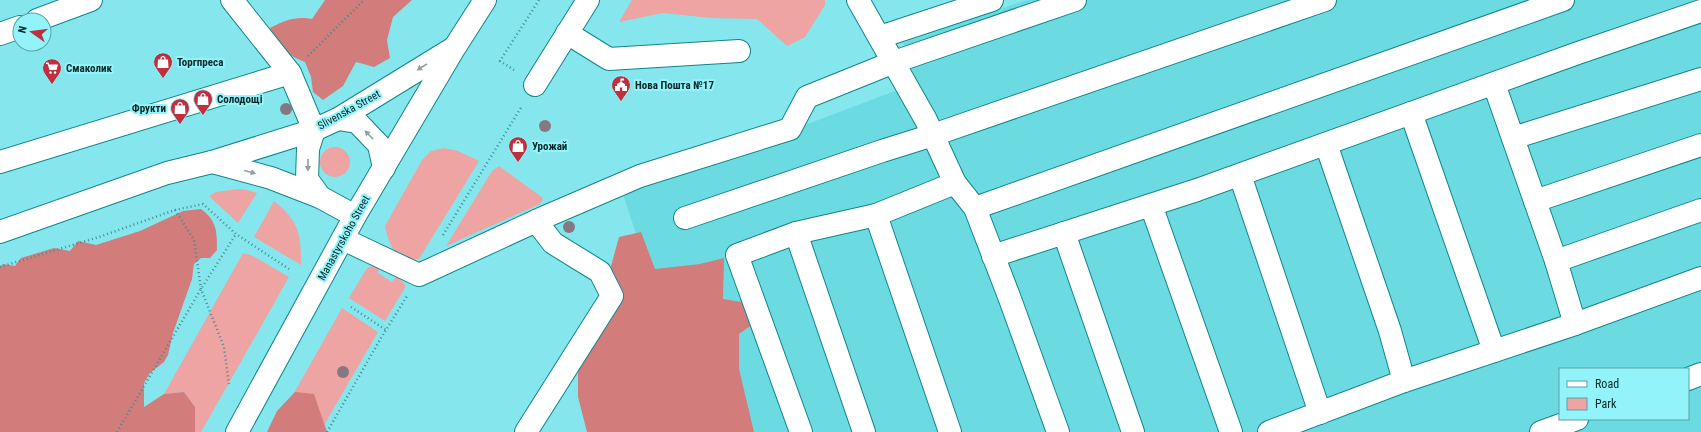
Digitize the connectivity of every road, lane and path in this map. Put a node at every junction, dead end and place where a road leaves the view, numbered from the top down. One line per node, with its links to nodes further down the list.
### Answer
1 (91, 0): 13 (main road)
2 (232, 0): 22 (main road)
3 (364, 0): 22 (path)
4 (485, 0): 18 (main road, Manastyrskoho Street)
5 (539, 0): 20 (path)
6 (588, 0): 16 (main road)
7 (859, 0): 17 (main road)
8 (992, 0): 17 (main road)
9 (1074, 0): 21 (main road)
10 (1325, 0): 29 (main road)
11 (1564, 0): 41 (main road)
12 (1701, 11): 24 (main road)
13 (52, 15)
14 (12, 29): 15 (main road)
15 (0, 34)
16 (567, 34): 19 (main road); 25 (main road)
17 (880, 37): 21 (main road)
18 (455, 47): 27 (main road, Slivenska Street, one-way to 27); 35 (main road, Manastyrskoho Street)
19 (739, 51)
20 (500, 61)
21 (894, 62): 29 (main road); 47 (main road)
22 (290, 73): 28 (main road); 33 (main road)
23 (1701, 79): 30 (main road)
24 (1494, 84): 26 (main road); 30 (main road)
25 (535, 85)
26 (1411, 113): 31 (main road); 62 (main road)
27 (338, 119): 28 (main road, Slivenska Street); 35 (main road, one-way to 27)
28 (314, 130): 34 (main road, Slivenska Street); 38 (main road, one-way to 38)
29 (933, 135): 37 (main road); 46 (main road)
30 (1513, 138): 39 (main road)
31 (1326, 144): 36 (main road); 65 (main road)
32 (1701, 145): 39 (main road)
33 (0, 162)
34 (212, 162): 38 (main road, Slivenska Street, one-way to 38); 48 (main road, Slivenska Street)
35 (384, 168): 45 (main road, Manastyrskoho Street)
36 (1240, 175): 40 (main road); 67 (main road)
37 (955, 183): 41 (main road); 44 (main road)
38 (320, 197): 45 (main road, Slivenska Street)
39 (1535, 201): 54 (main road)
40 (1151, 205): 50 (main road); 77 (main road)
41 (975, 208): 53 (main road)
42 (175, 210): 51 (path); 55 (path); 58 (path)
43 (1701, 210): 54 (main road)
44 (876, 215): 49 (main road); 74 (main road)
45 (355, 216): 52 (main road, Manastyrskoho Street)
46 (685, 218)
47 (536, 221): 52 (main road); 71 (main road)
48 (0, 232)
49 (796, 233): 72 (main road); 73 (main road)
50 (1064, 233): 53 (main road); 76 (main road)
51 (236, 234): 56 (path); 58 (path)
52 (343, 239): 70 (main road, Manastyrskoho Street)
53 (993, 256): 75 (main road)
54 (1556, 260): 60 (main road)
55 (0, 267)
56 (289, 269)
57 (1701, 278): 60 (main road)
58 (201, 289): 66 (path); 69 (path)
59 (351, 307): 61 (path)
60 (1575, 324): 62 (main road)
61 (386, 330)
62 (1494, 351): 65 (main road)
63 (1701, 374): 64 (main road)
64 (1689, 379)
65 (1404, 381): 67 (main road)
66 (229, 384)
67 (1320, 413): 78 (main road)
68 (1574, 420): 79 (main road)
69 (117, 432)
70 (238, 432)
71 (526, 432)
72 (801, 432)
73 (864, 432)
74 (950, 432)
75 (1058, 432)
76 (1133, 432)
77 (1231, 432)
78 (1269, 432)
79 (1541, 432)

